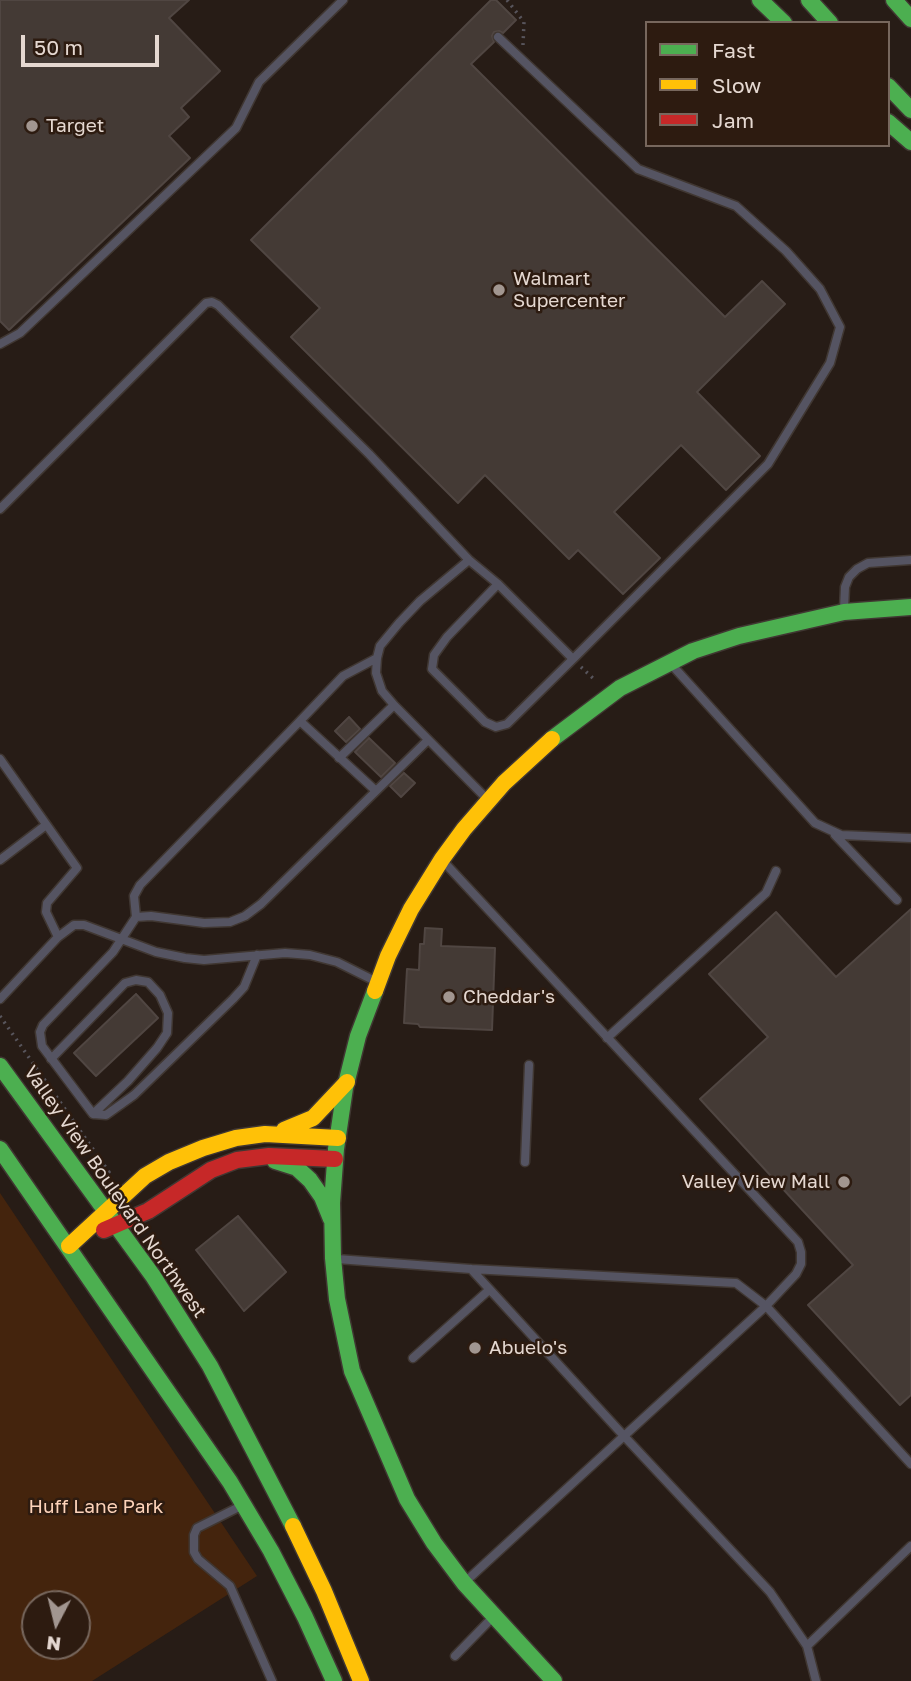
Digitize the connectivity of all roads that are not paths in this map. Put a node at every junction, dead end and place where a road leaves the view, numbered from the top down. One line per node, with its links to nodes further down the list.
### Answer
1 (343, 0): 13 (lane)
2 (760, 0): 6 (main road)
3 (809, 0): 7 (main road)
4 (894, 0): 5 (main road)
5 (911, 19)
6 (781, 21)
7 (828, 21)
8 (498, 37): 21 (lane)
9 (890, 88): 10 (main road)
10 (911, 110)
11 (890, 124): 12 (main road)
12 (911, 142)
13 (0, 344)
14 (0, 509): 15 (lane)
15 (469, 560): 17 (lane); 20 (lane)
16 (911, 560): 19 (lane)
17 (498, 584): 21 (lane); 21 (lane)
18 (911, 607): 19 (main road)
19 (844, 612): 22 (main road)
20 (377, 658): 23 (lane); 24 (lane)
21 (573, 659)
22 (669, 662): 29 (main road); 31 (lane)
23 (394, 705): 25 (lane); 26 (lane)
24 (300, 721): 26 (lane); 37 (lane)
25 (428, 740): 28 (lane); 29 (lane)
26 (339, 758): 28 (lane)
27 (0, 759): 30 (lane)
28 (376, 791): 37 (lane)
29 (488, 800): 33 (main road)
30 (46, 825): 34 (lane); 38 (lane)
31 (833, 833): 32 (lane); 36 (lane)
32 (911, 838)
33 (442, 859): 41 (main road); 43 (lane)
34 (0, 860)
35 (776, 871): 43 (lane)
36 (897, 900)
37 (136, 917): 39 (lane)
38 (58, 937): 39 (lane); 42 (lane)
39 (124, 939): 40 (lane); 44 (lane)
40 (257, 955): 41 (lane); 48 (lane)
41 (377, 982): 47 (main road)
42 (0, 999)
43 (607, 1038): 61 (lane)
44 (51, 1059): 48 (lane); 48 (lane)
45 (529, 1065): 54 (lane)
46 (0, 1066): 55 (main road, Valley View Boulevard Northwest)
47 (347, 1082): 49 (main road); 50 (main road)
48 (93, 1114)
49 (271, 1134): 50 (main road); 55 (main road)
50 (338, 1138): 53 (main road)
51 (0, 1149): 57 (main road)
52 (248, 1158): 53 (main road); 55 (main road); 56 (main road)
53 (335, 1159): 56 (main road)
54 (524, 1162)
55 (111, 1218): 57 (main road); 70 (main road, Valley View Boulevard Northwest)
56 (332, 1222): 58 (main road)
57 (69, 1246): 65 (main road)
58 (333, 1258): 59 (lane); 67 (main road)
59 (471, 1269): 60 (lane); 61 (lane)
60 (489, 1290): 62 (lane); 63 (lane)
61 (766, 1306): 63 (lane); 64 (lane)
62 (413, 1358)
63 (624, 1436): 67 (lane); 69 (lane)
64 (911, 1464)
65 (243, 1504): 70 (main road); 72 (lane); 73 (main road)
66 (911, 1546): 69 (lane)
67 (464, 1583): 68 (main road)
68 (494, 1616): 71 (lane); 75 (main road)
69 (807, 1646): 76 (lane)
70 (348, 1650): 74 (main road, Valley View Boulevard Northwest)
71 (456, 1656)
72 (270, 1680)
73 (334, 1681)
74 (361, 1681)
75 (554, 1681)
76 (816, 1681)

